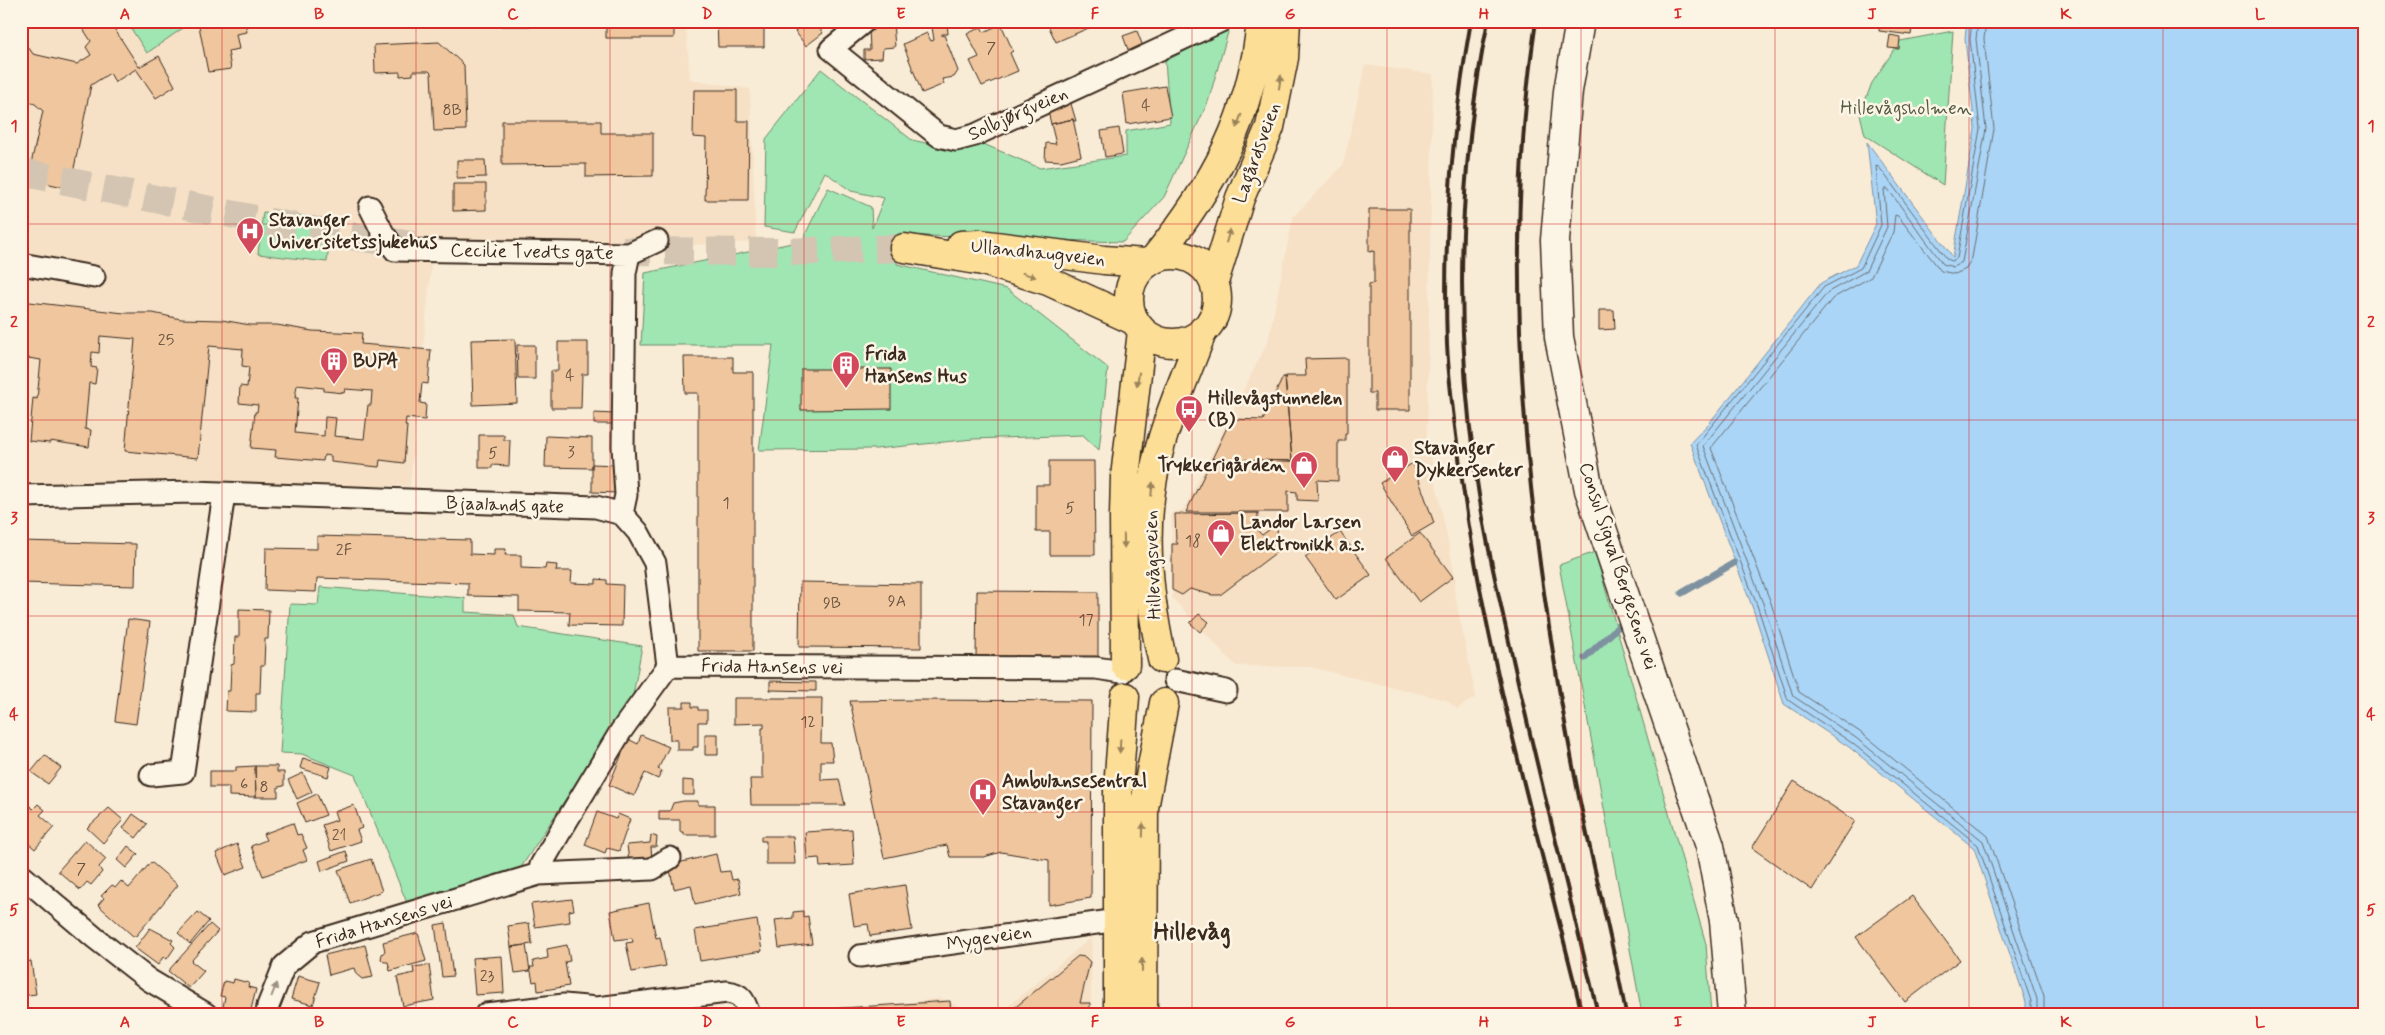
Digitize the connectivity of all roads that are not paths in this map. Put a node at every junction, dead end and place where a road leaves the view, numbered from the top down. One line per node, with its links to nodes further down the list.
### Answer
1 (864, 21): 2 (street, Solbjørgveien)
2 (1221, 21)
3 (1261, 21): 9 (main road, Lagårdsveien, one-way to 9)
4 (1286, 21): 12 (main road, Lagårdsveien, one-way to 4)
5 (1580, 21): 35 (street, Consul Sigval Bergesens vei)
6 (370, 207): 8 (street, Cecilie Tvedts gate)
7 (657, 241): 8 (street, Cecilie Tvedts gate)
8 (629, 254): 17 (street, Cecilie Tvedts gate)
9 (1150, 261): 12 (main road); 13 (main road); 13 (main road, Ullandhaugveien, one-way to 13)
10 (21, 264): 11 (street)
11 (94, 277)
12 (1214, 282): 14 (main road)
13 (1138, 326): 14 (main road); 19 (main road, Hillevågsveien, one-way to 19)
14 (1203, 330): 20 (main road, Hillevågsveien, one-way to 14)
15 (224, 494): 16 (street, Bjaalands gate); 17 (street, Bjaalands gate); 22 (street)
16 (21, 496)
17 (622, 514): 18 (street)
18 (668, 666): 19 (street, Frida Hansens vei); 24 (street)
19 (1124, 678): 20 (main road); 20 (main road); 26 (main road, Hillevågsveien, one-way to 26)
20 (1167, 680): 21 (street); 34 (main road, Hillevågsveien, one-way to 20)
21 (1226, 691)
22 (151, 775)
23 (670, 858): 24 (street, Frida Hansens vei)
24 (538, 874): 30 (street, Frida Hansens vei, one-way to 24)
25 (21, 875): 29 (street)
26 (1118, 920): 27 (street, Mygeveien); 33 (main road, Hillevågsveien)
27 (860, 956)
28 (626, 1009): 31 (street); 32 (street)
29 (206, 1014)
30 (267, 1014)
31 (486, 1014)
32 (749, 1014)
33 (1118, 1014)
34 (1142, 1014)
35 (1732, 1014)

